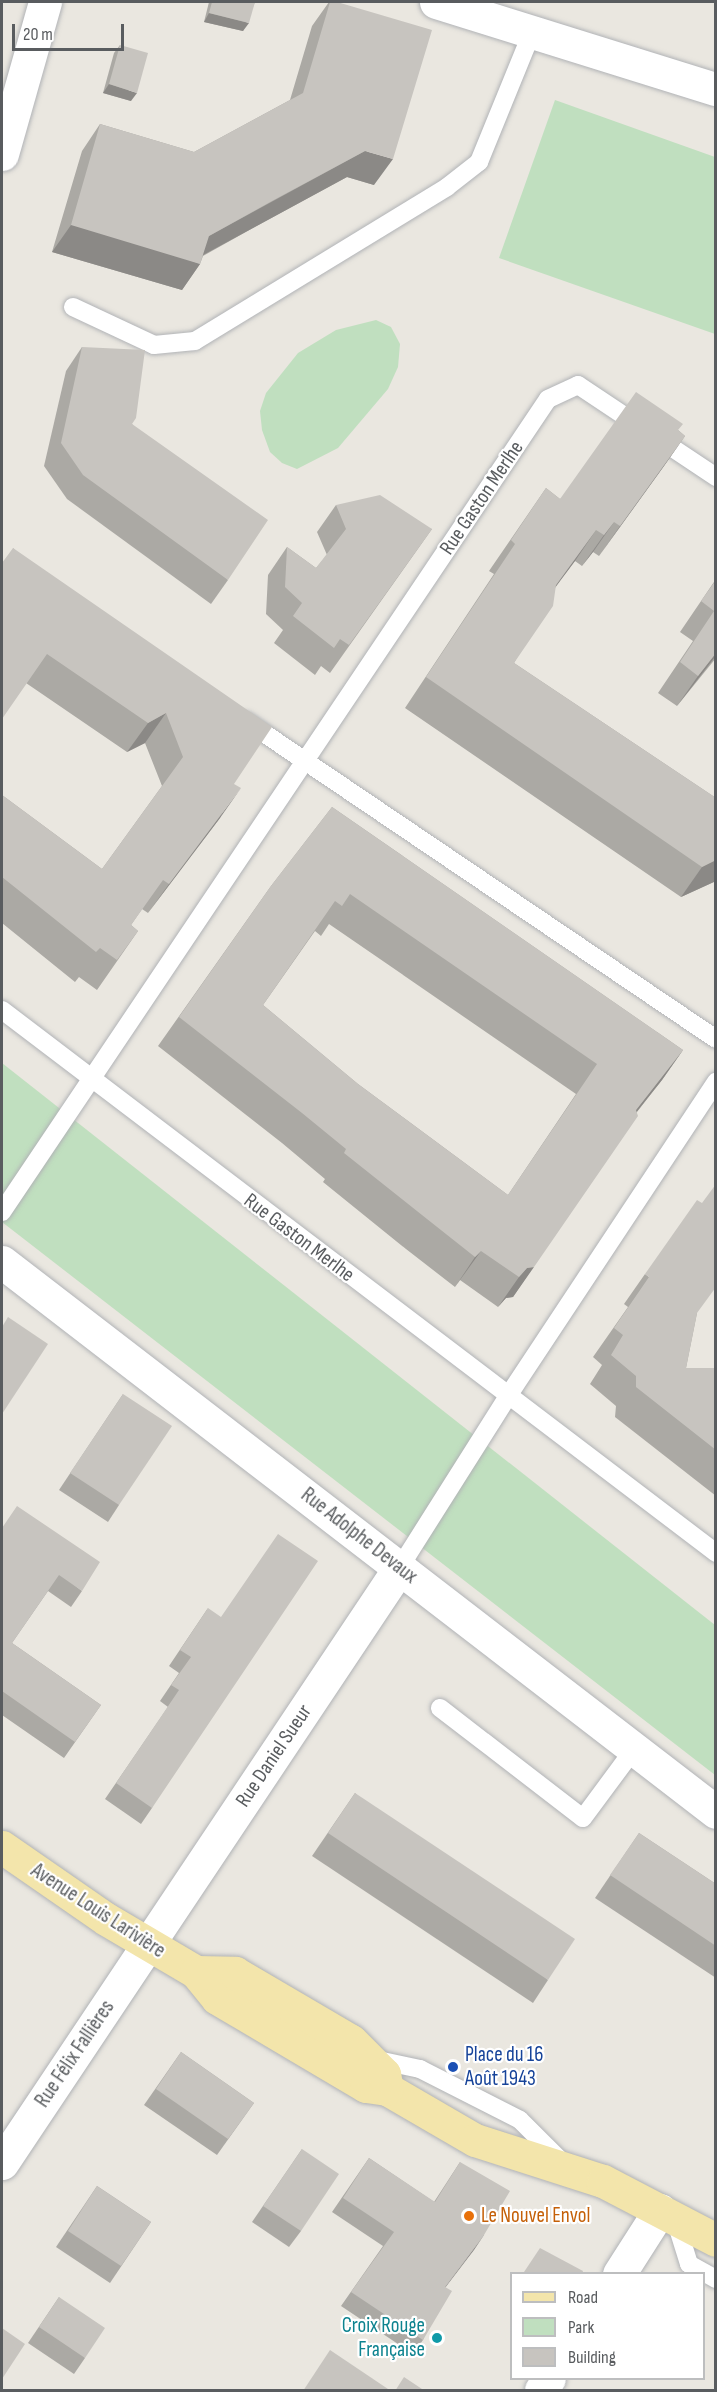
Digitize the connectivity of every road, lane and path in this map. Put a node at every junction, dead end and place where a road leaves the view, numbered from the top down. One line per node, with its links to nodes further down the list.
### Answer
1 (45, 2): 5 (street)
2 (436, 2): 3 (street)
3 (532, 32): 4 (street); 6 (lane)
4 (716, 88)
5 (2, 154)
6 (73, 307)
7 (716, 477): 9 (lane, Rue Gaston Merlhe)
8 (227, 707): 9 (lane)
9 (305, 760): 11 (lane); 12 (lane, Rue Gaston Merlhe)
10 (2, 1010): 12 (lane, Rue Gaston Merlhe)
11 (716, 1039)
12 (90, 1080): 14 (lane, Rue Gaston Merlhe); 16 (lane, Rue Gaston Merlhe)
13 (716, 1082): 16 (lane)
14 (2, 1212)
15 (2, 1262): 18 (street, Rue Adolphe Devaux)
16 (508, 1396): 17 (lane, Rue Gaston Merlhe); 18 (lane)
17 (716, 1553)
18 (400, 1567): 20 (street, Rue Adolphe Devaux); 23 (street, Rue Daniel Sueur)
19 (440, 1708): 20 (lane)
20 (634, 1749): 21 (street, Rue Adolphe Devaux)
21 (716, 1812)
22 (2, 1847): 23 (main road, Avenue Louis Larivière)
23 (148, 1945): 24 (main road, Avenue Louis Larivière); 27 (street, Rue Félix Fallières)
24 (196, 1972): 25 (main road, Avenue Louis Larivière); 26 (main road, Avenue Louis Larivière)
25 (368, 2058): 26 (main road, Avenue Louis Larivière); 28 (lane, Avenue Louis Larivière)
26 (387, 2089): 28 (main road, Avenue Louis Larivière)
27 (2, 2163)
28 (570, 2171): 29 (main road, Avenue Louis Larivière)
29 (667, 2214): 30 (main road, Avenue Louis Larivière); 31 (street); 32 (lane)
30 (716, 2240)
31 (621, 2272)
32 (703, 2272)

